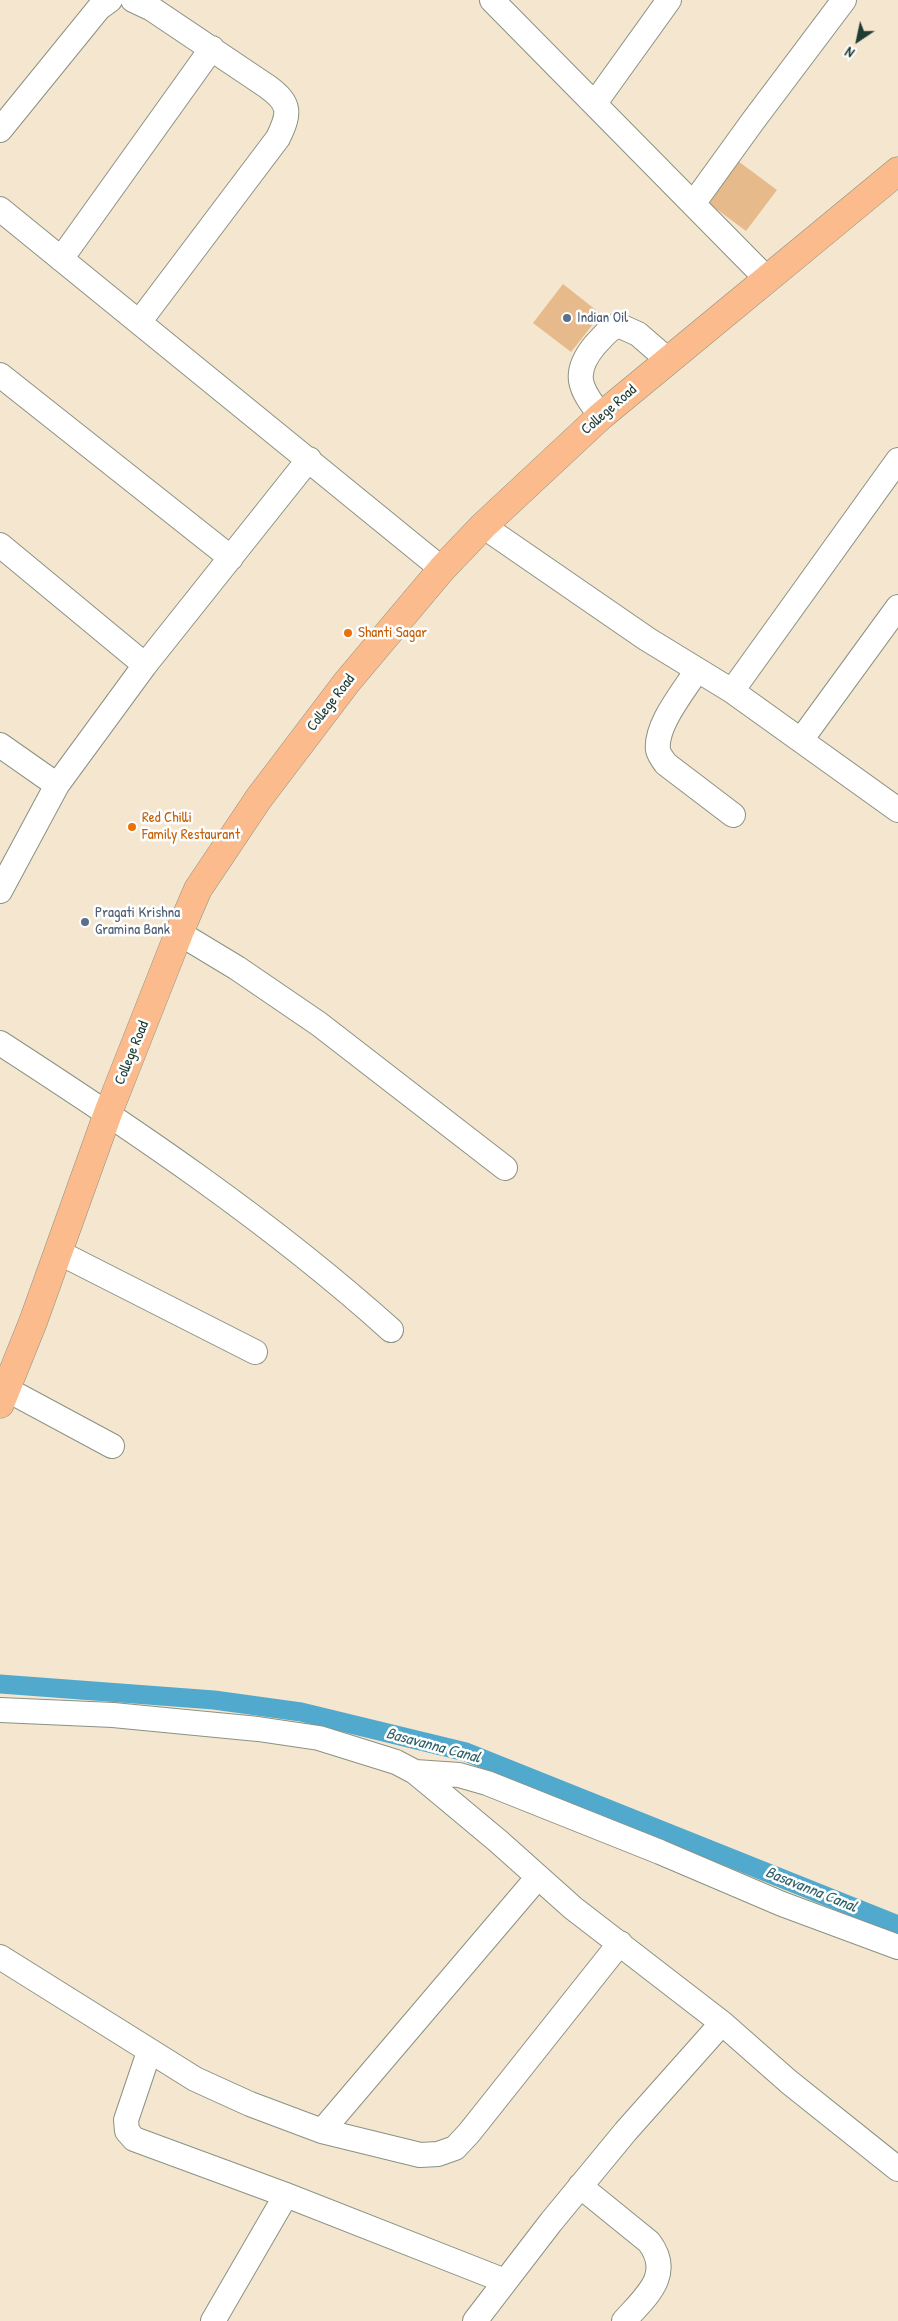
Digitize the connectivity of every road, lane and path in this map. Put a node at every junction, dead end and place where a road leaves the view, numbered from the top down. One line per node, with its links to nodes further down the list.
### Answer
1 (110, 0): 8 (street)
2 (133, 0): 6 (street)
3 (492, 0): 7 (street)
4 (669, 0): 7 (street)
5 (844, 0): 10 (street)
6 (212, 48): 12 (street); 14 (street)
7 (595, 103): 10 (street)
8 (0, 130)
9 (898, 171): 13 (main road, College Road)
10 (694, 204): 13 (street)
11 (0, 210): 12 (street)
12 (61, 259): 14 (street)
13 (767, 280): 15 (main road, College Road)
14 (140, 321): 18 (street)
15 (668, 360): 17 (main road, College Road); 17 (street)
16 (0, 375): 22 (street)
17 (600, 416): 20 (main road, College Road)
18 (309, 459): 22 (street); 23 (street)
19 (898, 460): 27 (street)
20 (483, 526): 23 (main road, College Road); 26 (street)
21 (0, 545): 25 (street)
22 (231, 558): 25 (street)
23 (442, 569): 34 (main road, College Road)
24 (898, 607): 28 (street)
25 (145, 665): 30 (street)
26 (698, 670): 27 (street); 32 (street)
27 (732, 691): 28 (street)
28 (801, 740): 31 (street)
29 (0, 746): 30 (street)
30 (57, 785): 33 (street)
31 (898, 810)
32 (733, 815)
33 (0, 891)
34 (179, 933): 36 (main road, College Road); 37 (street)
35 (0, 1044): 36 (street)
36 (108, 1113): 38 (main road, College Road); 39 (street)
37 (505, 1168)
38 (58, 1252): 40 (street); 41 (main road, College Road)
39 (391, 1330)
40 (255, 1352)
41 (3, 1396): 42 (street)
42 (112, 1446)
43 (0, 1710): 44 (street)
44 (415, 1772): 45 (street); 47 (street)
45 (538, 1877): 46 (street); 51 (street)
46 (620, 1943): 49 (street); 51 (street)
47 (898, 1947)
48 (0, 1957): 50 (street)
49 (722, 2023): 52 (street); 53 (street)
50 (149, 2052): 51 (street); 54 (street)
51 (322, 2131)
52 (898, 2169)
53 (580, 2186): 55 (street); 58 (street)
54 (286, 2195): 55 (street); 56 (street)
55 (505, 2281): 57 (street)
56 (213, 2321)
57 (475, 2321)
58 (624, 2321)

